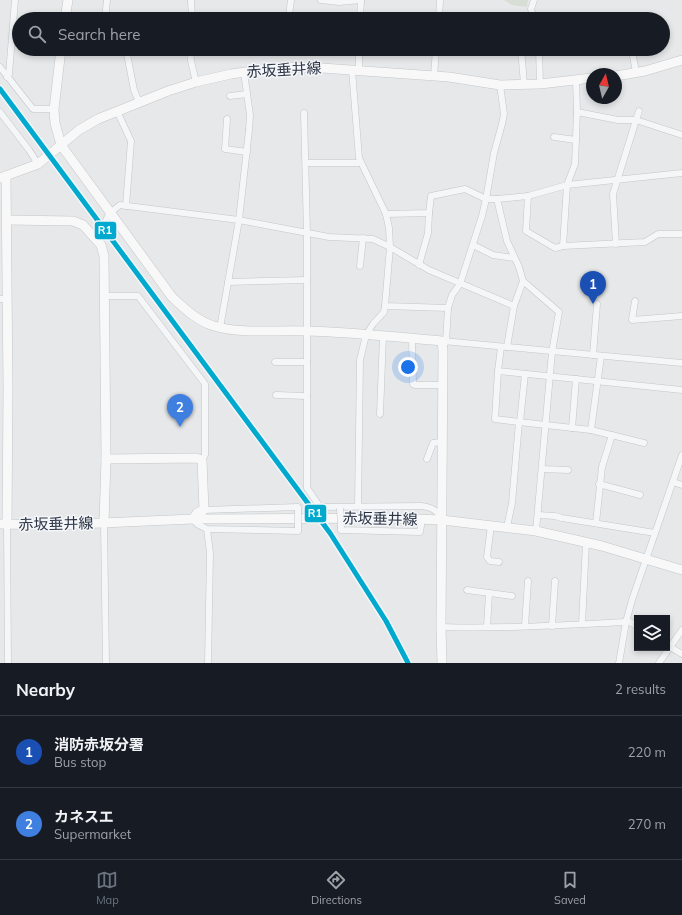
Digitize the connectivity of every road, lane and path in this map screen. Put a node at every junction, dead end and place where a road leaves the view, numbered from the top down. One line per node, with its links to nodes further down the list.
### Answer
1 (15, 0): 10 (street)
2 (68, 0): 11 (street)
3 (107, 0): 12 (street)
4 (191, 0): 13 (street)
5 (291, 0): 14 (street)
6 (321, 0): 7 (street)
7 (361, 0): 15 (street)
8 (440, 0): 16 (street)
9 (534, 0): 17 (street)
10 (14, 12)
11 (66, 12)
12 (106, 12)
13 (192, 12)
14 (289, 12)
15 (360, 12)
16 (439, 12)
17 (532, 12)
18 (12, 37): 34 (street)
19 (60, 56): 44 (street)
20 (127, 56): 43 (street)
21 (191, 56): 37 (street)
22 (358, 56): 29 (street)
23 (435, 56): 33 (street)
24 (522, 56): 38 (street)
25 (540, 56): 39 (street)
26 (633, 56): 31 (street)
27 (682, 60): 31 (street)
28 (0, 67): 34 (street)
29 (355, 70): 30 (street, 赤坂垂井線); 33 (street, 赤坂垂井線); 58 (street)
30 (244, 72): 37 (street, 赤坂垂井線); 41 (street)
31 (636, 72): 32 (street)
32 (622, 75)
33 (434, 76): 40 (street, 赤坂垂井線)
34 (7, 77): 44 (street)
35 (586, 79): 36 (street, 赤坂垂井線)
36 (576, 80): 39 (street, 赤坂垂井線); 48 (street)
37 (196, 82): 43 (street, 赤坂垂井線)
38 (524, 84): 39 (street, 赤坂垂井線); 40 (street, 赤坂垂井線)
39 (540, 84)
40 (500, 85): 65 (street)
41 (247, 94): 42 (street); 56 (street)
42 (230, 96)
43 (139, 102): 45 (street, 赤坂垂井線)
44 (54, 109): 55 (street)
45 (117, 111): 55 (street, 赤坂垂井線); 67 (street)
46 (639, 111): 51 (street)
47 (0, 112): 59 (street)
48 (577, 112): 51 (street); 54 (street)
49 (304, 113): 57 (street)
50 (227, 119): 56 (street)
51 (636, 120): 52 (street); 62 (street)
52 (682, 135)
53 (554, 137): 54 (street)
54 (576, 140): 63 (street)
55 (61, 145): 59 (street, 赤坂垂井線); 68 (street)
56 (247, 152): 72 (street)
57 (306, 163): 58 (street); 74 (street)
58 (361, 163): 70 (street)
59 (38, 164): 61 (street, 赤坂垂井線)
60 (682, 173): 62 (street)
61 (3, 177): 71 (street)
62 (617, 179): 63 (street); 77 (street)
63 (567, 185): 64 (street); 79 (street)
64 (528, 196): 66 (street); 79 (street)
65 (486, 199): 66 (street); 69 (street); 78 (street)
66 (497, 199): 81 (street)
67 (126, 206): 68 (street); 72 (street)
68 (110, 213): 73 (street); 96 (street)
69 (430, 213): 70 (street); 82 (street)
70 (386, 214): 80 (street)
71 (7, 220): 88 (street); 89 (street)
72 (239, 220): 74 (street); 86 (street)
73 (105, 222)
74 (307, 233): 76 (street); 84 (street)
75 (682, 234): 77 (street)
76 (364, 238): 80 (street); 83 (street)
77 (616, 244): 79 (street)
78 (473, 245): 81 (street); 87 (street)
79 (562, 246)
80 (390, 247): 82 (street); 92 (street)
81 (514, 258): 85 (street)
82 (419, 265): 87 (street)
83 (360, 266)
84 (307, 280): 86 (street); 97 (street)
85 (523, 281): 93 (street); 103 (street)
86 (228, 282): 96 (street)
87 (460, 284): 93 (street); 94 (street)
88 (104, 296): 127 (street); 129 (street)
89 (3, 299): 145 (street)
90 (635, 301): 95 (street)
91 (597, 304): 104 (street)
92 (385, 306): 94 (street); 98 (street)
93 (514, 306): 102 (street)
94 (448, 308): 101 (street)
95 (682, 316)
96 (220, 328): 97 (street)
97 (307, 331): 98 (street); 107 (street)
98 (366, 335): 99 (street); 136 (street)
99 (383, 336): 100 (street); 118 (street)
100 (412, 338): 101 (street); 114 (street)
101 (444, 342): 102 (street); 114 (street)
102 (504, 347): 103 (street); 109 (street)
103 (552, 352): 104 (street); 111 (street)
104 (593, 356): 105 (street)
105 (601, 356): 108 (street); 113 (street)
106 (275, 362): 107 (street)
107 (307, 362): 117 (street)
108 (682, 364)
109 (498, 371): 110 (street); 119 (street)
110 (526, 374): 111 (street); 119 (street)
111 (550, 377): 112 (street); 120 (street)
112 (576, 379): 113 (street); 121 (street)
113 (598, 381): 115 (street); 122 (street)
114 (443, 385): 124 (street)
115 (682, 390)
116 (276, 395): 117 (street)
117 (307, 396): 137 (street)
118 (380, 414)
119 (520, 422): 120 (street); 147 (street)
120 (546, 425): 121 (street); 130 (street)
121 (572, 428): 122 (street)
122 (591, 430): 123 (street)
123 (612, 435): 125 (street); 133 (street)
124 (442, 442): 128 (street); 142 (street)
125 (644, 443)
126 (682, 455): 132 (street)
127 (106, 459): 129 (street); 143 (street)
128 (427, 459)
129 (202, 460): 138 (street)
130 (542, 469): 131 (street); 139 (street)
131 (568, 470)
132 (672, 482): 134 (street); 150 (street)
133 (599, 484): 135 (street); 144 (street)
134 (682, 485)
135 (640, 495)
136 (358, 506): 137 (street); 142 (street)
137 (340, 507): 141 (street, bridge)
138 (204, 510): 140 (street); 148 (street, bridge)
139 (538, 515): 144 (street); 149 (street)
140 (193, 519): 141 (street, 赤坂垂井線); 143 (street, 赤坂垂井線); 148 (street)
141 (422, 519): 142 (street, 赤坂垂井線)
142 (442, 520): 146 (street, 赤坂垂井線); 165 (street)
143 (104, 523): 145 (street, 赤坂垂井線); 172 (street)
144 (596, 523): 150 (street)
145 (4, 525): 171 (street)
146 (491, 525): 147 (street, 赤坂垂井線); 153 (street)
147 (507, 527): 149 (street, 赤坂垂井線)
148 (207, 529): 173 (street)
149 (536, 531): 151 (street, 赤坂垂井線)
150 (655, 533): 152 (street)
151 (586, 543): 152 (street, 赤坂垂井線); 161 (street)
152 (646, 559): 154 (street, 赤坂垂井線); 160 (street)
153 (499, 562)
154 (682, 570)
155 (528, 580): 163 (street)
156 (555, 581): 164 (street)
157 (467, 590): 158 (street)
158 (489, 593): 159 (street); 166 (street)
159 (512, 596)
160 (626, 621): 161 (street); 162 (street); 175 (street)
161 (582, 624): 164 (street)
162 (634, 625)
163 (525, 626): 164 (street); 166 (street)
164 (552, 626)
165 (441, 627): 166 (street); 174 (street)
166 (487, 628)
167 (682, 630): 168 (street)
168 (670, 644): 170 (street)
169 (666, 651): 176 (street)
170 (682, 654)
171 (8, 663)
172 (106, 663)
173 (208, 663)
174 (442, 663)
175 (619, 663)
176 (659, 663)

